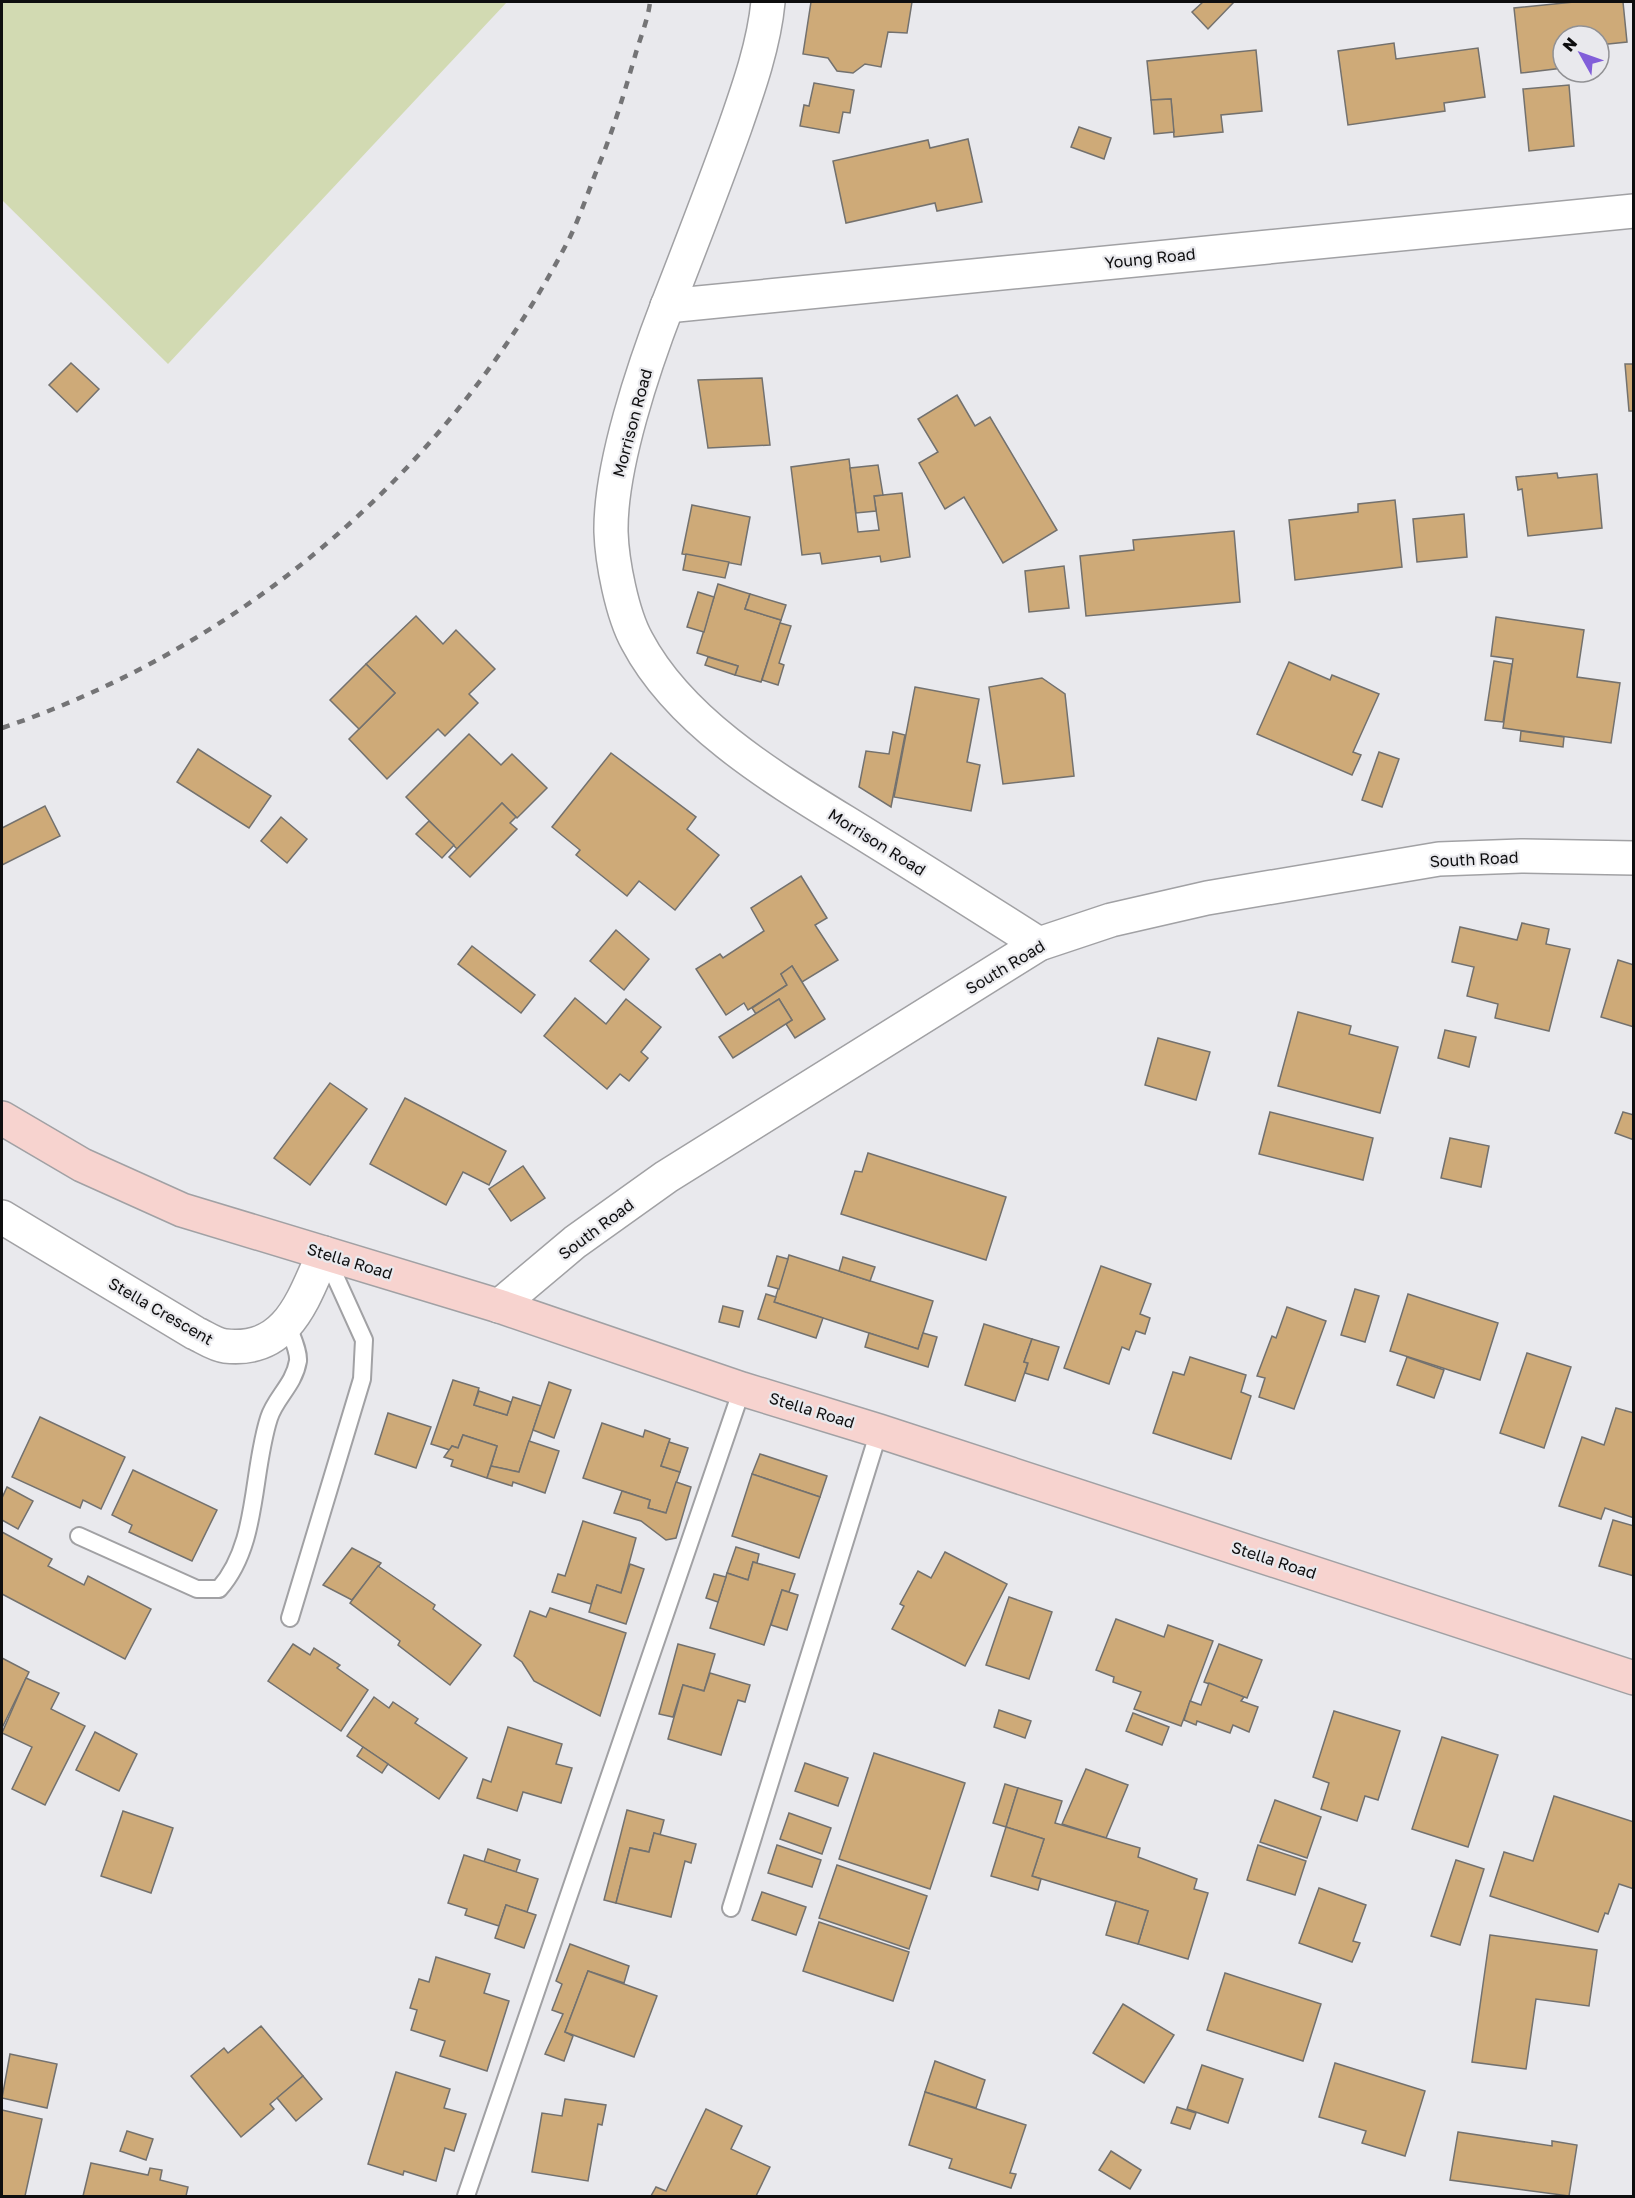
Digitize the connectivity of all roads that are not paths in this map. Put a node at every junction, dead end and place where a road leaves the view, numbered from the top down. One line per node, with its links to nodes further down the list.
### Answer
1 (768, 2): 3 (street, Morrison Road)
2 (1634, 211): 3 (street, Young Road)
3 (667, 306): 5 (street, Morrison Road)
4 (1634, 858): 5 (street, South Road)
5 (1039, 944): 9 (street, South Road)
6 (2, 1118): 8 (main road, Stella Road)
7 (2, 1217): 10 (street, Stella Crescent)
8 (324, 1253): 9 (main road, Stella Road); 10 (street); 14 (lane)
9 (499, 1306): 11 (main road, Stella Road)
10 (288, 1326): 13 (lane)
11 (742, 1389): 12 (main road, Stella Road); 17 (lane)
12 (879, 1431): 15 (main road, Stella Road); 16 (lane)
13 (79, 1536)
14 (290, 1618)
15 (1634, 1678)
16 (731, 1908)
17 (466, 2196)

